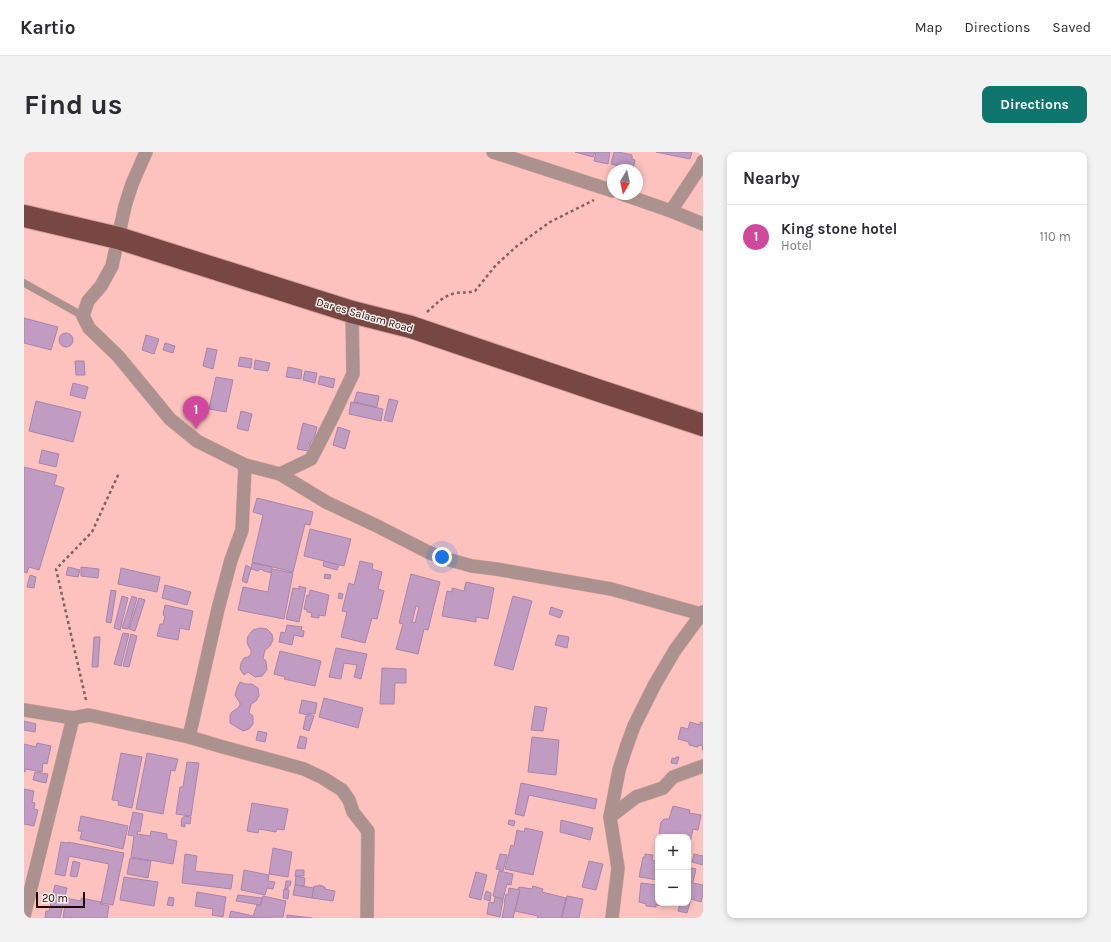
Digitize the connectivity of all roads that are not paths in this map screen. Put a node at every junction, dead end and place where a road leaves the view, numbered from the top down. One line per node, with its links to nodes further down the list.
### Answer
1 (146, 152): 9 (street)
2 (493, 152): 4 (street)
3 (703, 161): 6 (street)
4 (607, 189)
5 (639, 200): 6 (street)
6 (671, 211): 8 (street)
7 (24, 216): 9 (highway, Dar es Salaam Road)
8 (703, 224)
9 (118, 238): 11 (highway, Dar es Salaam Road); 12 (street)
10 (24, 283): 12 (lane)
11 (352, 312): 13 (highway, Dar es Salaam Road); 15 (street)
12 (83, 316): 14 (street)
13 (703, 425)
14 (245, 465): 15 (street); 19 (street)
15 (280, 474): 16 (street)
16 (702, 613): 21 (street)
17 (24, 710): 18 (street)
18 (73, 718): 19 (street); 22 (street)
19 (189, 737): 23 (street)
20 (703, 766): 21 (street)
21 (610, 817): 24 (street)
22 (24, 916)
23 (367, 918)
24 (612, 918)

